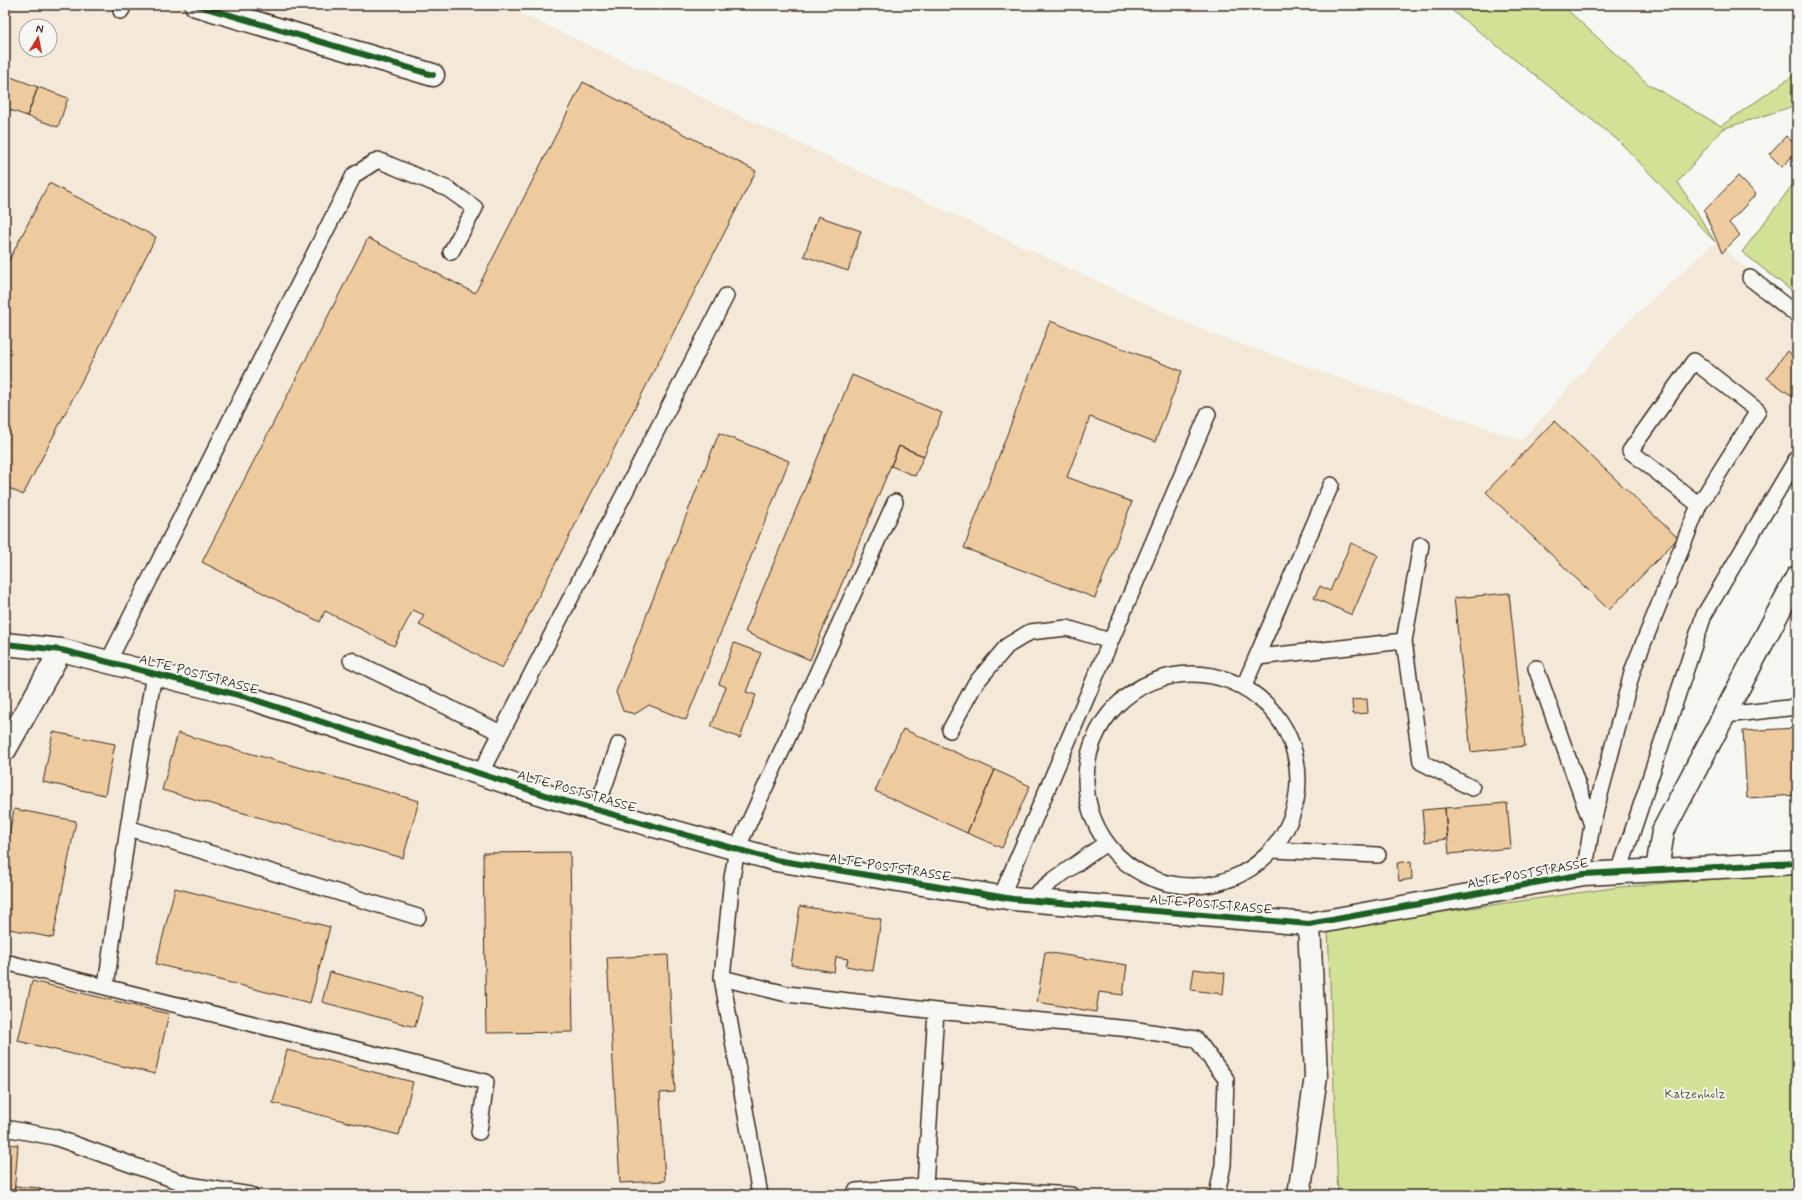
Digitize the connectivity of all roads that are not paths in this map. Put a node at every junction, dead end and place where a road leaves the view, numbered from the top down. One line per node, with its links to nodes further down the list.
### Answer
1 (196, 5): 2 (street)
2 (433, 75)
3 (451, 252): 20 (lane)
4 (1750, 278): 6 (lane)
5 (726, 296): 27 (lane)
6 (1797, 315)
7 (1208, 414): 15 (lane)
8 (1797, 458): 41 (lane)
9 (1332, 484): 18 (lane)
10 (895, 502): 36 (lane)
11 (1699, 505): 11 (lane); 33 (lane)
12 (1421, 545): 14 (lane)
13 (1797, 577): 25 (street)
14 (1404, 641): 18 (lane); 31 (lane)
15 (1110, 642): 26 (lane); 43 (lane)
16 (5, 644): 17 (street, ALTE POSTSTRASSE)
17 (61, 650): 20 (street, ALTE POSTSTRASSE); 29 (street)
18 (1258, 657): 23 (lane)
19 (351, 660): 27 (lane)
20 (108, 662): 22 (street, ALTE POSTSTRASSE)
21 (1536, 668): 33 (lane)
22 (154, 674): 30 (street, ALTE POSTSTRASSE); 34 (lane)
23 (1244, 686): 35 (lane); 37 (lane)
24 (1797, 707): 25 (lane)
25 (1725, 714): 40 (street)
26 (950, 730)
27 (501, 733): 30 (lane)
28 (620, 744): 32 (lane)
29 (5, 750)
30 (480, 774): 32 (street, ALTE POSTSTRASSE)
31 (1472, 788)
32 (596, 810): 36 (street, ALTE POSTSTRASSE)
33 (1592, 825): 42 (lane)
34 (128, 828): 45 (lane); 49 (lane)
35 (1106, 843): 37 (lane); 44 (lane)
36 (737, 849): 43 (street, ALTE POSTSTRASSE); 48 (lane)
37 (1273, 850): 38 (lane)
38 (1378, 854)
39 (1797, 863): 40 (street, ALTE POSTSTRASSE)
40 (1657, 870): 41 (street, ALTE POSTSTRASSE)
41 (1619, 872): 42 (street, ALTE POSTSTRASSE)
42 (1584, 874): 46 (street, ALTE POSTSTRASSE)
43 (1001, 897): 44 (street, ALTE POSTSTRASSE)
44 (1029, 900): 46 (street, ALTE POSTSTRASSE)
45 (418, 917)
46 (1309, 924): 60 (street)
47 (5, 962): 49 (lane)
48 (722, 978): 50 (lane); 57 (lane)
49 (106, 986): 52 (lane)
50 (936, 1011): 53 (lane); 59 (lane)
51 (5, 1128): 54 (lane)
52 (479, 1132)
53 (925, 1186): 55 (lane); 58 (lane)
54 (189, 1190): 56 (lane)
55 (856, 1191)
56 (250, 1195)
57 (760, 1195)
58 (1071, 1195)
59 (1217, 1195)
60 (1299, 1195)

